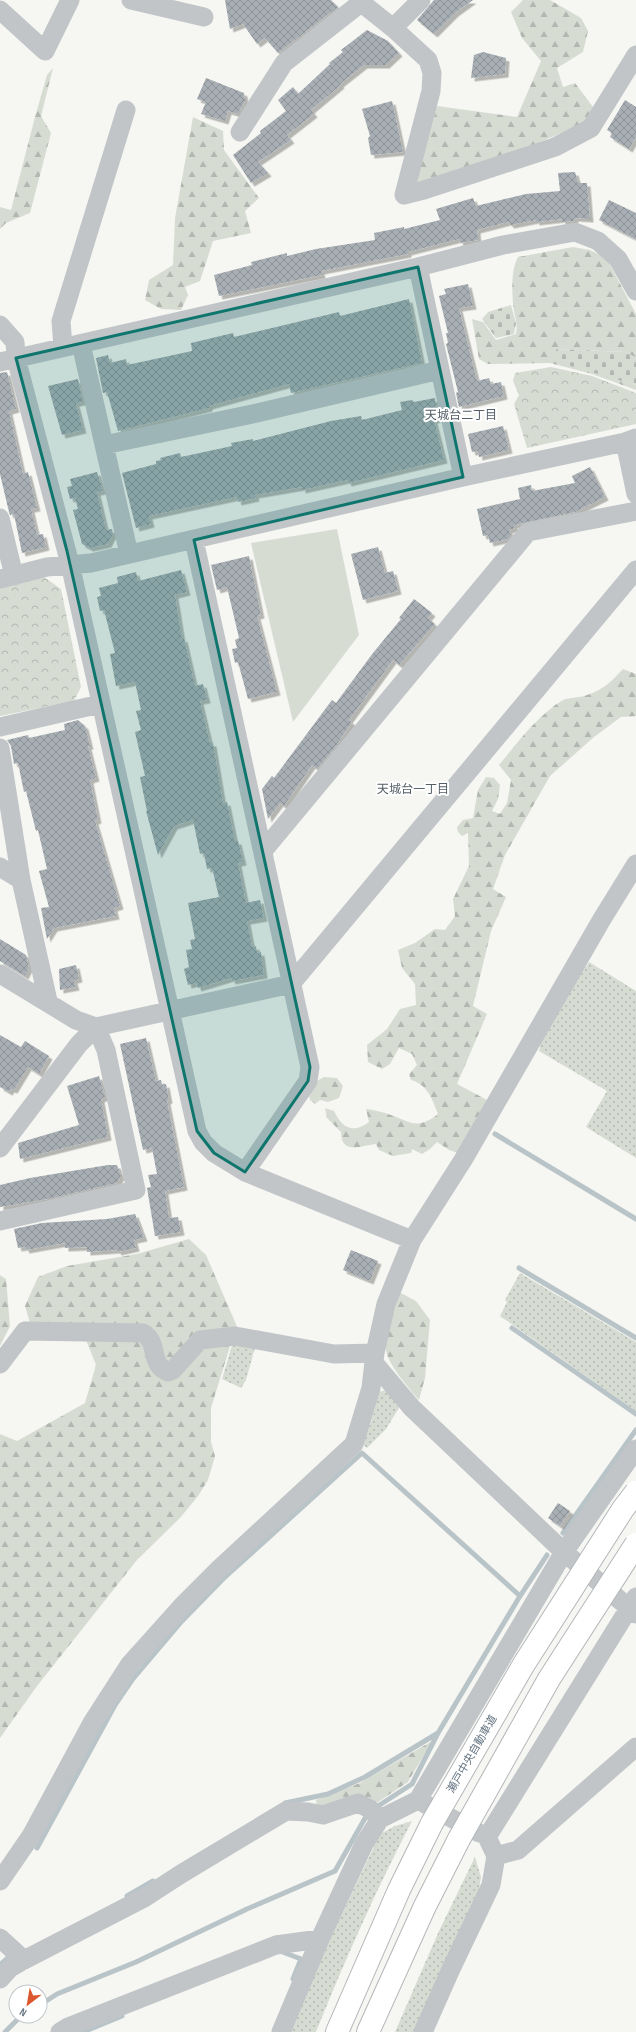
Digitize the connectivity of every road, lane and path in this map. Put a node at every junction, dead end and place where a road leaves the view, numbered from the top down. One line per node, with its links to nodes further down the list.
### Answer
1 (70, 0): 5 (street)
2 (131, 0): 6 (street)
3 (421, 0): 7 (street)
4 (360, 1): 7 (street); 10 (street)
5 (0, 10)
6 (204, 17)
7 (393, 28): 8 (street)
8 (636, 55)
9 (126, 110): 14 (street)
10 (240, 132)
11 (418, 267): 12 (street); 14 (street); 16 (street)
12 (636, 291)
13 (0, 325): 15 (street)
14 (72, 346): 15 (street); 18 (street)
15 (8, 360): 25 (street)
16 (440, 370): 18 (street); 19 (street)
17 (630, 440): 19 (street); 20 (street)
18 (104, 445): 24 (street)
19 (463, 477): 23 (street)
20 (636, 494)
21 (636, 511): 31 (street)
22 (0, 518): 27 (street)
23 (194, 540): 24 (street); 31 (street)
24 (129, 554): 25 (street)
25 (70, 564): 27 (street); 28 (street)
26 (636, 570): 36 (street)
27 (7, 577)
28 (100, 704): 29 (street); 38 (street)
29 (0, 727)
30 (0, 748): 34 (street)
31 (263, 851): 36 (street)
32 (636, 864): 43 (street)
33 (0, 867): 34 (street)
34 (21, 880): 37 (street)
35 (0, 974): 37 (street)
36 (291, 984): 38 (street); 41 (street)
37 (48, 1001): 39 (street)
38 (170, 1012): 39 (street); 41 (street)
39 (96, 1027): 40 (street); 42 (street)
40 (0, 1148)
41 (245, 1172): 43 (street)
42 (0, 1221)
43 (412, 1240): 44 (street)
44 (375, 1358): 45 (street); 49 (street); 56 (street)
45 (0, 1364)
46 (636, 1450): 49 (street)
47 (636, 1492): 62 (highway, 瀬戸中央自動車道, bridge)
48 (636, 1544): 63 (highway, bridge)
49 (564, 1552): 50 (street); 52 (street)
50 (634, 1606): 54 (street)
51 (636, 1747): 55 (street)
52 (418, 1800): 53 (street); 54 (street)
53 (375, 1814): 57 (street); 58 (street)
54 (487, 1838): 55 (street)
55 (496, 1856): 64 (street)
56 (0, 1881)
57 (320, 1939): 60 (street); 61 (street)
58 (14, 1951): 59 (street)
59 (0, 1979)
60 (60, 2032)
61 (281, 2032)
62 (337, 2032)
63 (368, 2032)
64 (424, 2032)

